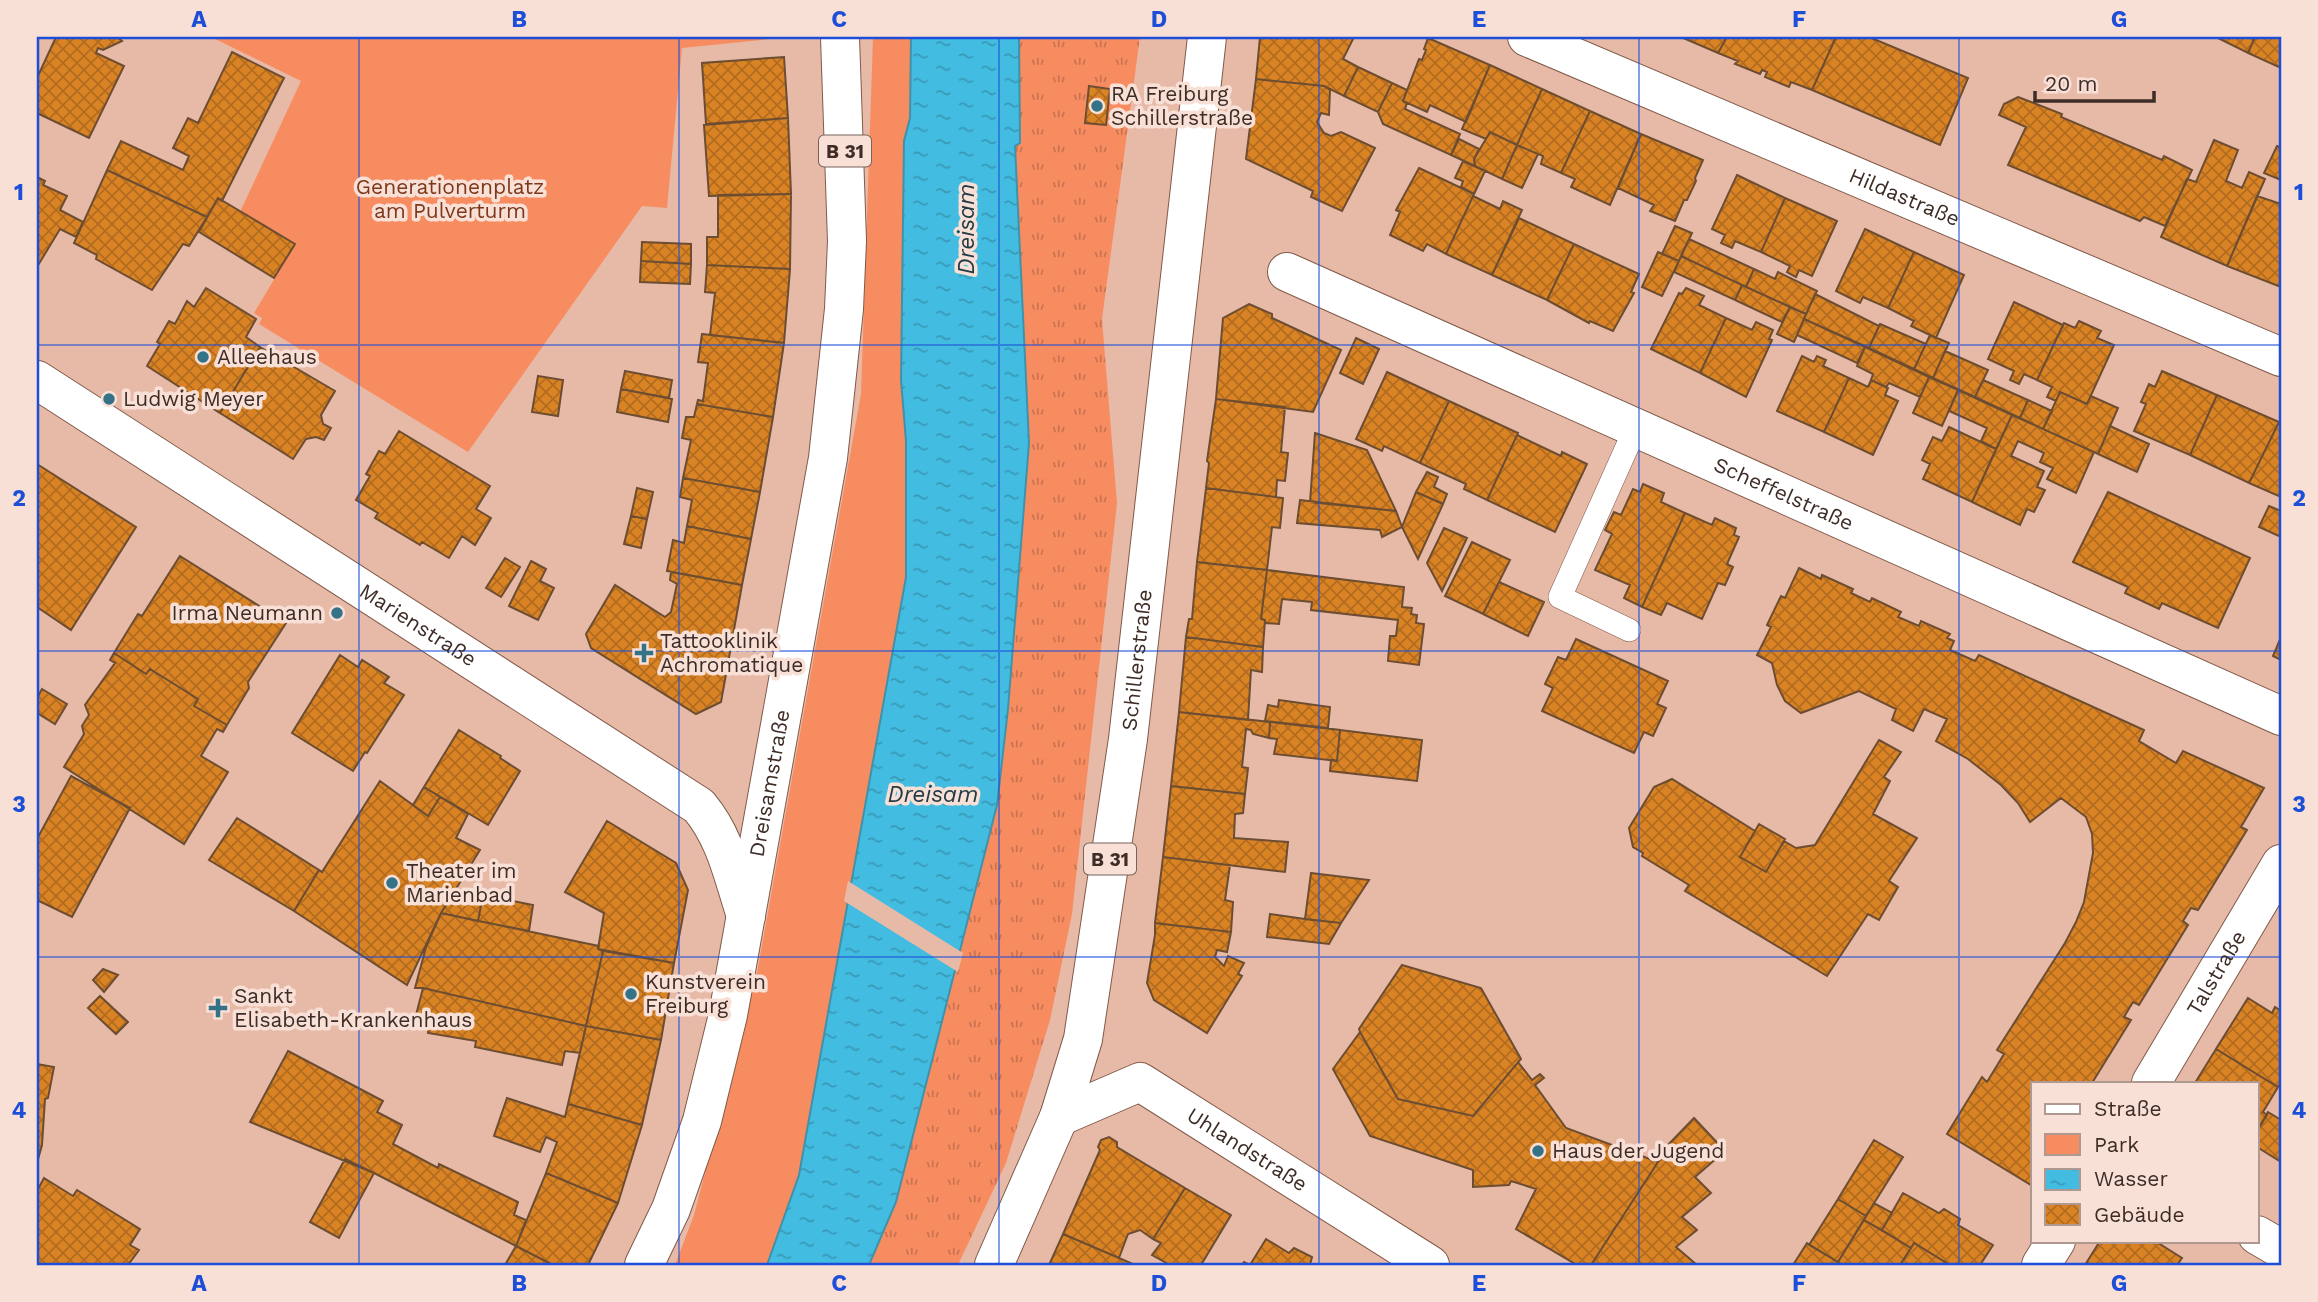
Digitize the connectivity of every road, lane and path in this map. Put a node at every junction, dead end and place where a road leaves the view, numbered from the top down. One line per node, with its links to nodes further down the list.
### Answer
1 (813, 37): 4 (street)
2 (1208, 37): 14 (street, Schillerstraße / B 31)
3 (1527, 37): 6 (street, Hildastraße)
4 (841, 49): 12 (street, Dreisamstraße / B 31)
5 (1287, 272): 8 (street, Scheffelstraße)
6 (2281, 357)
7 (37, 380): 12 (street, Marienstraße)
8 (1636, 427): 9 (lane); 10 (street, Scheffelstraße)
9 (1629, 630)
10 (2281, 716)
11 (2281, 864): 13 (street, Talstraße)
12 (746, 916): 18 (street, Dreisamstraße / B 31)
13 (2152, 1082)
14 (1059, 1117): 19 (street, Schillerstraße / B 31); 20 (street, Uhlandstraße)
15 (2258, 1236): 17 (street)
16 (2055, 1242): 21 (street)
17 (2281, 1250)
18 (644, 1265)
19 (994, 1265)
20 (1430, 1265)
21 (2041, 1265)

